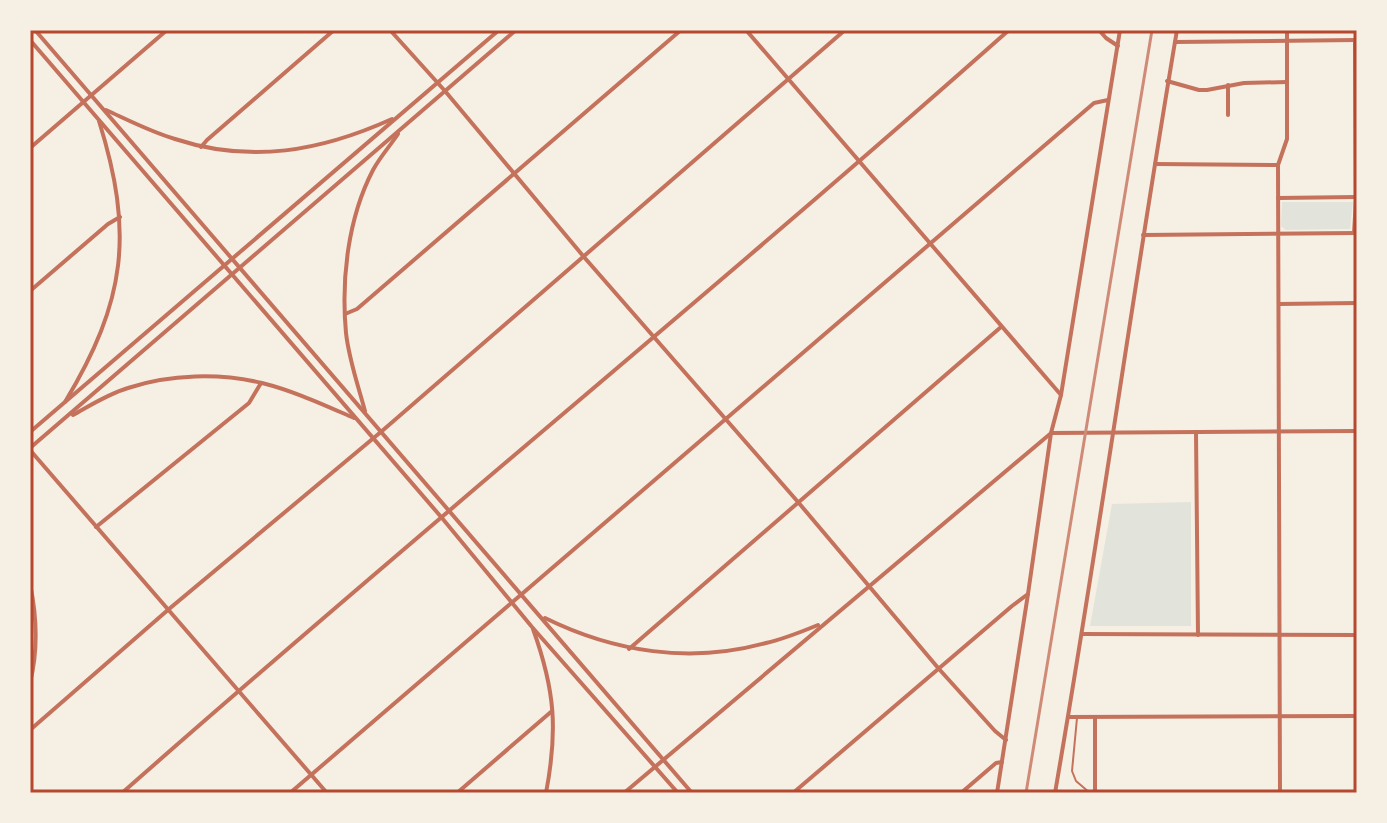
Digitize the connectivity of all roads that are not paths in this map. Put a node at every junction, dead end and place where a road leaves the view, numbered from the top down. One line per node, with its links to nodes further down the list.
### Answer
1 (35, 30): 26 (street)
2 (167, 30): 26 (street)
3 (334, 30): 34 (street)
4 (390, 30): 23 (street)
5 (499, 30): 23 (street)
6 (516, 30): 25 (street)
7 (681, 30): 39 (street)
8 (746, 30): 20 (street)
9 (845, 30): 20 (street)
10 (1009, 30): 36 (street)
11 (1099, 30): 19 (street)
12 (1120, 30): 19 (street)
13 (1177, 30): 18 (street)
14 (1287, 30): 17 (street)
15 (30, 40): 28 (street)
16 (1356, 40): 17 (street); 40 (street)
17 (1287, 41): 18 (street); 22 (street)
18 (1175, 42): 21 (street)
19 (1118, 46): 27 (street)
20 (789, 79): 36 (street); 47 (street)
21 (1167, 81): 24 (street); 37 (street)
22 (1287, 82): 24 (street); 38 (street)
23 (437, 83): 25 (street); 31 (street)
24 (1228, 85): 30 (street)
25 (445, 91): 33 (street); 39 (street)
26 (92, 95): 28 (street); 29 (street)
27 (1108, 100): 46 (street); 59 (street)
28 (84, 102): 32 (street); 35 (street)
29 (103, 109): 34 (street); 48 (street)
30 (1228, 115)
31 (398, 116): 34 (street); 48 (street)
32 (98, 118): 42 (street); 49 (street)
33 (404, 127): 50 (street); 55 (street)
34 (201, 147)
35 (30, 148)
36 (859, 163): 46 (street); 57 (street)
37 (1155, 164): 38 (street); 45 (street)
38 (1278, 165): 41 (street)
39 (514, 174): 47 (street); 55 (street)
40 (1356, 197): 41 (street); 43 (street)
41 (1278, 198): 44 (street)
42 (120, 217): 52 (street); 60 (street)
43 (1355, 233): 44 (street)
44 (1279, 234): 45 (street); 54 (street)
45 (1143, 235): 69 (street)
46 (930, 245): 56 (street); 64 (street)
47 (584, 257): 57 (street); 65 (street)
48 (233, 258): 49 (street); 50 (street)
49 (223, 266): 51 (street); 60 (street)
50 (241, 267): 51 (street); 61 (street)
51 (231, 275): 62 (street); 63 (street)
52 (30, 291)
53 (1357, 303): 54 (street)
54 (1279, 304): 66 (street)
55 (345, 314): 61 (street)
56 (1001, 327): 59 (street); 74 (street)
57 (654, 337): 64 (street); 75 (street)
58 (261, 383): 62 (street); 63 (street); 77 (street)
59 (1061, 395): 71 (street)
60 (63, 405): 68 (street)
61 (366, 413): 65 (street)
62 (355, 419): 72 (street)
63 (64, 420): 73 (street)
64 (726, 420): 74 (street); 80 (street)
65 (382, 431): 72 (street); 75 (street)
66 (1279, 431): 67 (street); 70 (street); 89 (street)
67 (1357, 431)
68 (30, 432)
69 (1114, 432): 70 (street); 71 (street); 87 (street)
70 (1196, 432): 88 (street)
71 (1051, 433): 79 (street); 81 (street)
72 (373, 439): 76 (street); 83 (street)
73 (30, 449): 77 (street)
74 (798, 502): 79 (street); 91 (street)
75 (450, 510): 76 (street); 80 (street)
76 (442, 518): 82 (street); 94 (street)
77 (96, 527): 83 (street)
78 (30, 584): 93 (street)
79 (869, 586): 85 (street); 92 (street)
80 (522, 594): 82 (street); 84 (street)
81 (1028, 594): 92 (street); 102 (street)
82 (513, 603): 86 (street); 106 (street)
83 (169, 609): 94 (street); 101 (street)
84 (541, 616): 91 (street); 103 (street)
85 (824, 623): 91 (street); 103 (street)
86 (532, 627): 95 (street); 105 (street)
87 (1082, 634): 88 (street); 98 (street)
88 (1198, 635): 89 (street)
89 (1280, 635): 90 (street); 96 (street)
90 (1357, 635)
91 (629, 649)
92 (939, 669): 102 (street); 115 (street)
93 (30, 683)
94 (238, 690): 106 (street); 107 (street)
95 (553, 710): 110 (street); 111 (street)
96 (1280, 716): 97 (street); 100 (street); 120 (street)
97 (1357, 716)
98 (1068, 717): 99 (street); 118 (street)
99 (1077, 717): 100 (street); 119 (lane)
100 (1095, 717): 119 (street)
101 (30, 730)
102 (1006, 740): 104 (street)
103 (663, 760): 105 (street); 114 (street)
104 (1002, 762): 116 (street); 117 (street)
105 (655, 766): 112 (street); 113 (street)
106 (311, 774): 108 (street); 109 (street)
107 (122, 793)
108 (290, 793)
109 (327, 793)
110 (457, 793)
111 (546, 793)
112 (624, 793)
113 (678, 793)
114 (692, 793)
115 (793, 793)
116 (961, 793)
117 (997, 793)
118 (1055, 793)
119 (1093, 793)
120 (1280, 793)

